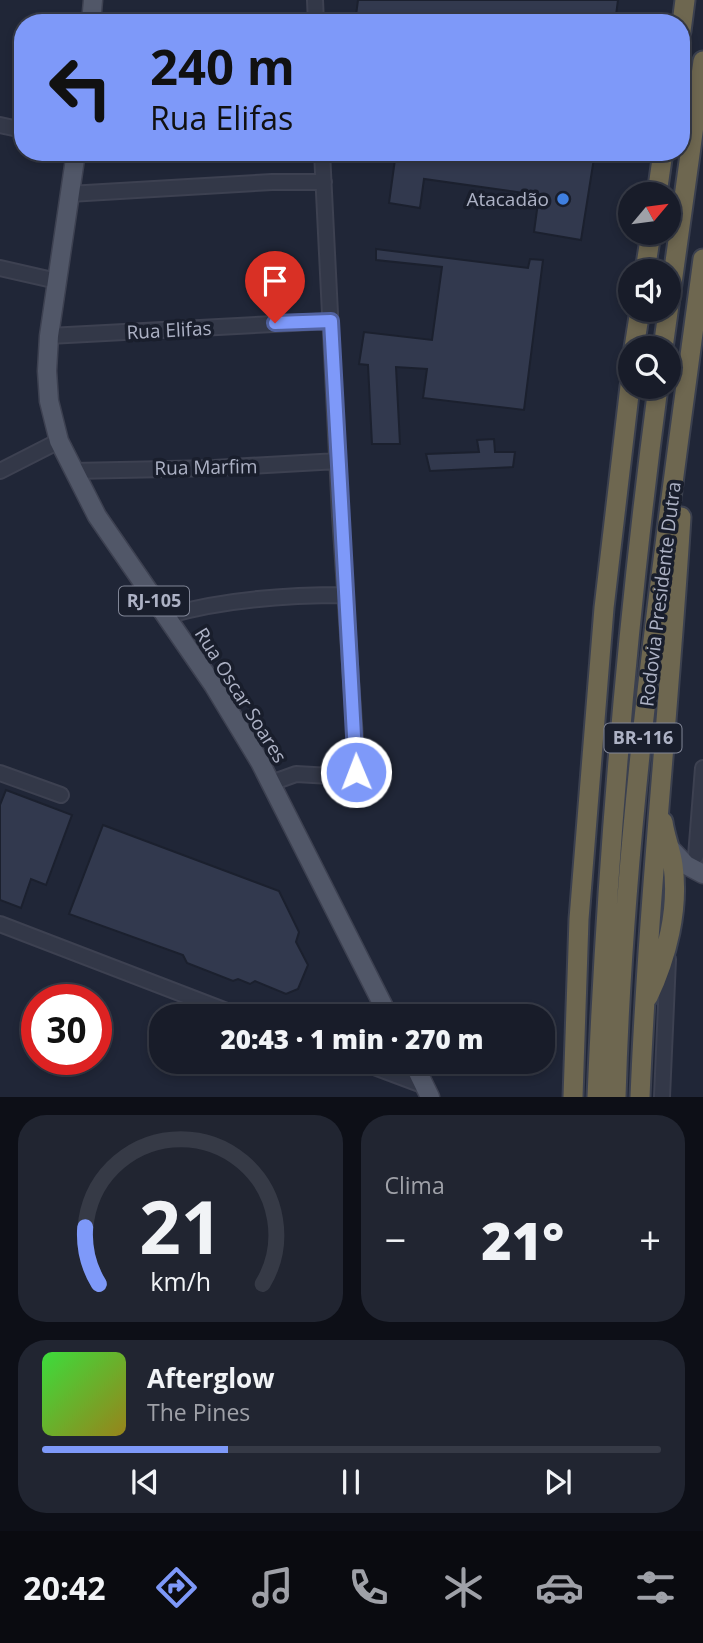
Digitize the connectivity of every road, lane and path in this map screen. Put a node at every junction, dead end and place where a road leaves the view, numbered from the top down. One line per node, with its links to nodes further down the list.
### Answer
1 (703, 61): 2 (highway)
2 (690, 154)
3 (74, 161): 9 (main road, Rua Oscar Soares / RJ-105)
4 (323, 161): 7 (street)
5 (662, 161): 8 (highway)
6 (689, 161): 15 (highway)
7 (324, 182): 9 (street); 13 (street)
8 (659, 182)
9 (69, 194): 12 (main road, Rua Oscar Soares / RJ-105)
10 (703, 259): 16 (highway, Rodovia Presidente Dutra / BR-116)
11 (0, 268): 12 (street)
12 (57, 281): 14 (main road, Rua Oscar Soares / RJ-105)
13 (331, 321): 14 (street, Rua Elifas); 20 (street)
14 (49, 336): 19 (main road, Rua Oscar Soares / RJ-105)
15 (665, 336)
16 (687, 380): 29 (highway, BR-116); 44 (highway, Rodovia Presidente Dutra / BR-116)
17 (628, 399): 42 (highway, BR-116)
18 (656, 399): 43 (highway, Rodovia Presidente Dutra / BR-116)
19 (59, 440): 21 (street); 22 (main road, Rua Oscar Soares / RJ-105)
20 (338, 461): 22 (street, Rua Marfim); 23 (street)
21 (0, 471)
22 (73, 471): 24 (main road, Rua Oscar Soares / RJ-105)
23 (346, 595): 24 (street); 27 (street)
24 (166, 616): 27 (main road, Rua Oscar Soares / RJ-105)
25 (703, 768): 31 (street)
26 (0, 773): 28 (street)
27 (271, 783): 37 (main road, Rua Oscar Soares / RJ-105)
28 (61, 795)
29 (659, 801): 30 (highway); 38 (highway, BR-116)
30 (670, 848): 32 (main road); 33 (highway)
31 (696, 856)
32 (702, 874): 33 (main road)
33 (674, 884): 35 (highway)
34 (0, 924): 36 (street)
35 (669, 941): 38 (highway); 46 (street)
36 (208, 1004)
37 (382, 1004)
38 (643, 1007): 45 (highway, BR-116)
39 (388, 1074): 41 (street)
40 (418, 1074): 41 (main road)
41 (428, 1092)
42 (573, 1097)
43 (597, 1097)
44 (616, 1097)
45 (640, 1097)
46 (662, 1097)

